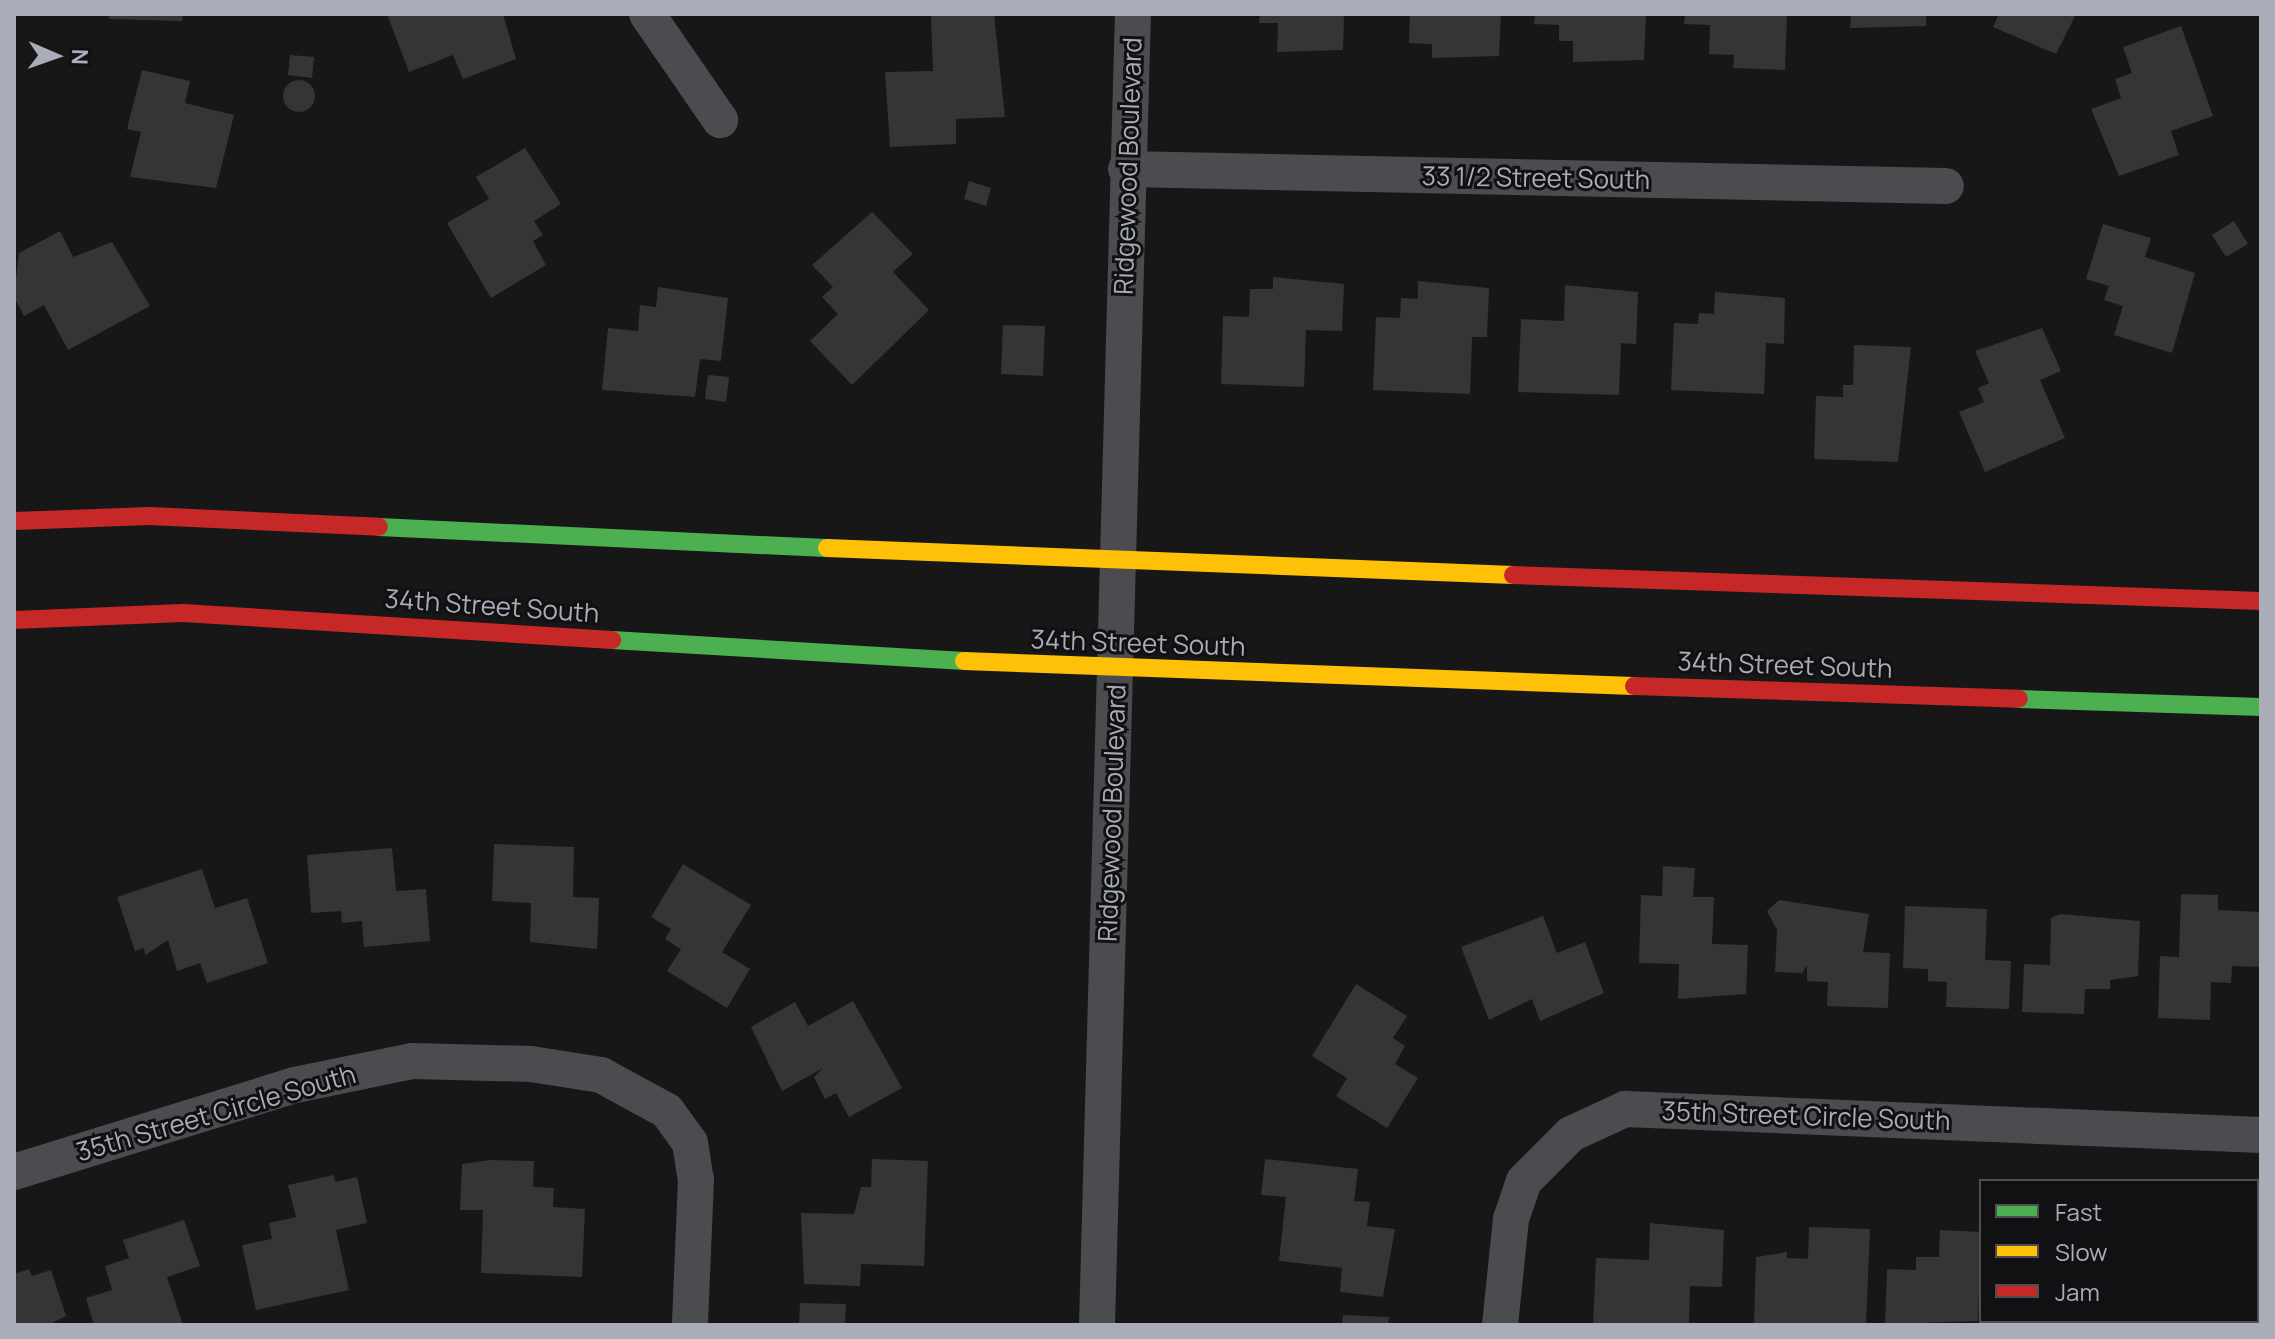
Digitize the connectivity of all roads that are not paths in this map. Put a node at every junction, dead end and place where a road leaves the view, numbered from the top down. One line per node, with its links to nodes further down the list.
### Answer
1 (647, 14): 3 (street)
2 (1133, 14): 4 (street, Ridgewood Boulevard)
3 (720, 120)
4 (1126, 169): 5 (street, 33 1/2 Street South); 7 (street, Ridgewood Boulevard)
5 (1946, 186)
6 (14, 521): 7 (main road)
7 (1119, 561): 8 (main road); 10 (street, Ridgewood Boulevard)
8 (2261, 601)
9 (14, 620): 10 (main road, 34th Street South)
10 (1116, 669): 11 (main road, 34th Street South); 15 (street, Ridgewood Boulevard)
11 (2261, 707)
12 (2261, 1135): 16 (street, 35th Street Circle South)
13 (14, 1172): 14 (street, 35th Street Circle South)
14 (690, 1325)
15 (1097, 1325)
16 (1500, 1325)

